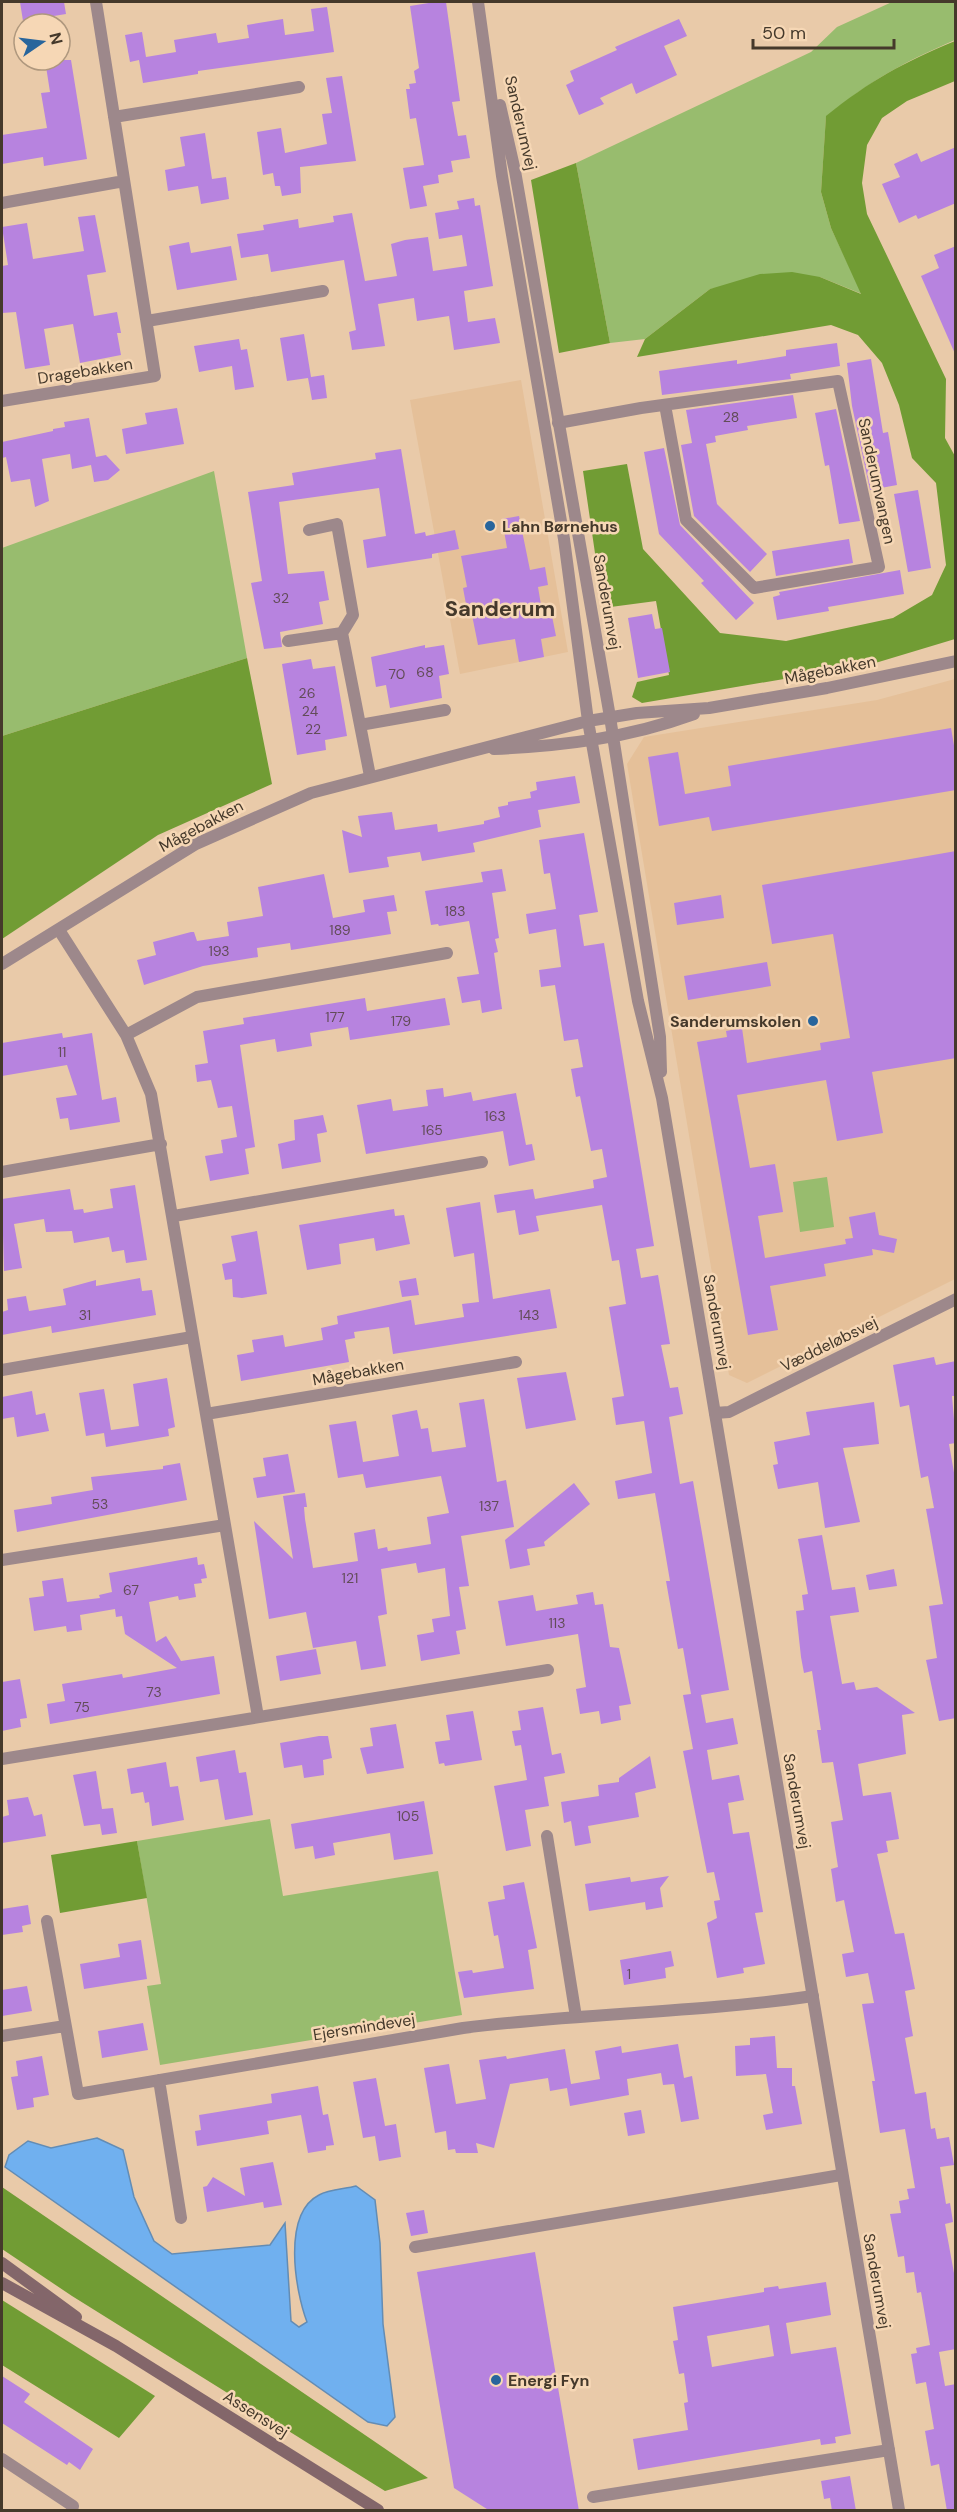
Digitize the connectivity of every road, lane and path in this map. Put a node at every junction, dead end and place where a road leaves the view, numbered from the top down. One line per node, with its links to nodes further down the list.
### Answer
1 (96, 2): 5 (street, Dragebakken)
2 (478, 2): 3 (street, Sanderumvej)
3 (485, 44): 12 (street, Sanderumvej); 20 (street, Sanderumvej)
4 (299, 87): 5 (street)
5 (114, 117): 6 (street, Dragebakken)
6 (124, 181): 7 (street); 9 (street, Dragebakken)
7 (2, 203)
8 (323, 291): 9 (street)
9 (147, 321): 10 (street, Dragebakken)
10 (2, 401)
11 (665, 405): 11 (street, Sanderumvangen); 12 (street, Sanderumvangen)
12 (558, 423): 19 (street, Sanderumvej)
13 (309, 530): 14 (street)
14 (342, 633): 15 (street); 21 (street)
15 (288, 641)
16 (956, 661): 17 (street, Mågebakken)
17 (709, 708): 19 (street, Mågebakken); 22 (street, Mågebakken)
18 (445, 710): 21 (street)
19 (610, 717): 20 (street, Mågebakken); 22 (street, Sanderumvej)
20 (588, 721): 23 (street, Sanderumvej); 24 (street, Mågebakken)
21 (360, 725): 25 (street)
22 (614, 738): 23 (street, Mågebakken); 30 (street, Sanderumvej)
23 (592, 742): 24 (street, Mågebakken); 30 (street, Sanderumvej)
24 (471, 750): 25 (street, Mågebakken)
25 (370, 776): 26 (street, Mågebakken)
26 (59, 930): 28 (street, Mågebakken); 29 (street)
27 (447, 953): 29 (street)
28 (2, 964)
29 (126, 1035): 31 (street)
30 (662, 1098): 39 (street, Sanderumvej)
31 (161, 1144): 33 (street); 34 (street)
32 (482, 1162): 34 (street)
33 (2, 1172)
34 (174, 1216): 36 (street)
35 (956, 1299): 39 (street, Væddeløbsvej)
36 (192, 1337): 38 (street); 40 (street)
37 (516, 1362): 40 (street, Mågebakken)
38 (2, 1370)
39 (716, 1413): 48 (street, Sanderumvej)
40 (206, 1414): 41 (street)
41 (225, 1524): 42 (street); 44 (street)
42 (2, 1560)
43 (549, 1670): 44 (street)
44 (258, 1717): 45 (street)
45 (2, 1760)
46 (547, 1836): 49 (street)
47 (47, 1921): 50 (street, Ejersmindevej)
48 (813, 1996): 49 (street, Ejersmindevej); 53 (street, Sanderumvej)
49 (576, 2017): 52 (street, Ejersmindevej)
50 (64, 2026): 51 (street); 52 (street, Ejersmindevej)
51 (2, 2036)
52 (159, 2080): 54 (street)
53 (841, 2175): 55 (street); 59 (street, Sanderumvej)
54 (181, 2218)
55 (416, 2247)
56 (3, 2264): 58 (main road, Assensvej)
57 (2, 2283): 58 (main road, Assensvej)
58 (116, 2346): 63 (main road, Assensvej)
59 (889, 2450): 61 (street); 64 (street, Sanderumvej)
60 (2, 2459): 62 (street)
61 (593, 2497)
62 (72, 2511)
63 (378, 2511)
64 (899, 2511)

